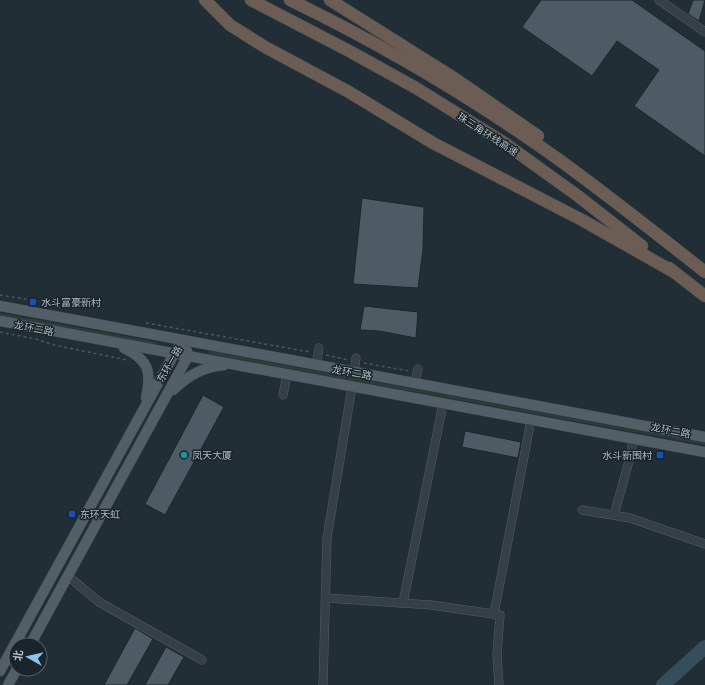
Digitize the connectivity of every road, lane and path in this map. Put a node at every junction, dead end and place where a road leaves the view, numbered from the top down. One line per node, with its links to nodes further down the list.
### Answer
1 (205, 0): 8 (highway)
2 (251, 0): 8 (highway, 珠三角环线高速)
3 (290, 0): 7 (highway, 珠三角环线高速)
4 (330, 0): 7 (highway)
5 (659, 0): 6 (street)
6 (705, 32)
7 (623, 207): 9 (highway, 珠三角环线高速)
8 (674, 272): 11 (highway, 珠三角环线高速)
9 (705, 272)
10 (0, 296): 13 (path)
11 (705, 296)
12 (0, 306): 17 (main road, 龙环二路)
13 (63, 310)
14 (0, 321): 18 (main road, 龙环二路)
15 (140, 322): 20 (path)
16 (0, 332): 25 (path)
17 (183, 340): 21 (main road, 东环一路); 23 (main road, 东环一路); 27 (main road, 龙环二路)
18 (109, 342): 21 (main road, 龙环二路); 36 (main road)
19 (319, 348): 27 (street)
20 (311, 352)
21 (174, 354): 23 (main road, 龙环二路); 36 (main road, 东环一路)
22 (326, 355): 24 (path)
23 (188, 356): 26 (main road, 龙环二路); 34 (main road, 东环一路)
24 (356, 360): 28 (path); 29 (street)
25 (133, 362)
26 (235, 365): 30 (main road, 龙环二路); 34 (main road)
27 (316, 365): 29 (main road, 龙环二路)
28 (415, 370): 31 (street)
29 (354, 372): 31 (main road, 龙环二路)
30 (287, 375): 32 (main road, 龙环二路); 33 (street)
31 (415, 383): 38 (main road, 龙环二路)
32 (352, 387): 35 (main road, 龙环二路); 45 (street)
33 (283, 395)
34 (164, 399): 44 (main road, 东环一路)
35 (443, 404): 37 (main road, 龙环二路); 46 (street)
36 (141, 412): 50 (main road, 东环一路)
37 (530, 420): 39 (main road, 龙环二路); 47 (street)
38 (705, 437)
39 (633, 439): 40 (main road, 龙环二路); 42 (street)
40 (705, 452)
41 (582, 510): 42 (street)
42 (614, 514): 43 (street)
43 (705, 544)
44 (68, 576): 48 (main road, 东环一路); 49 (street)
45 (326, 598): 46 (street); 51 (street)
46 (403, 603): 47 (street)
47 (494, 614): 52 (street)
48 (34, 637)
49 (202, 660)
50 (0, 671)
51 (323, 685)
52 (499, 685)

